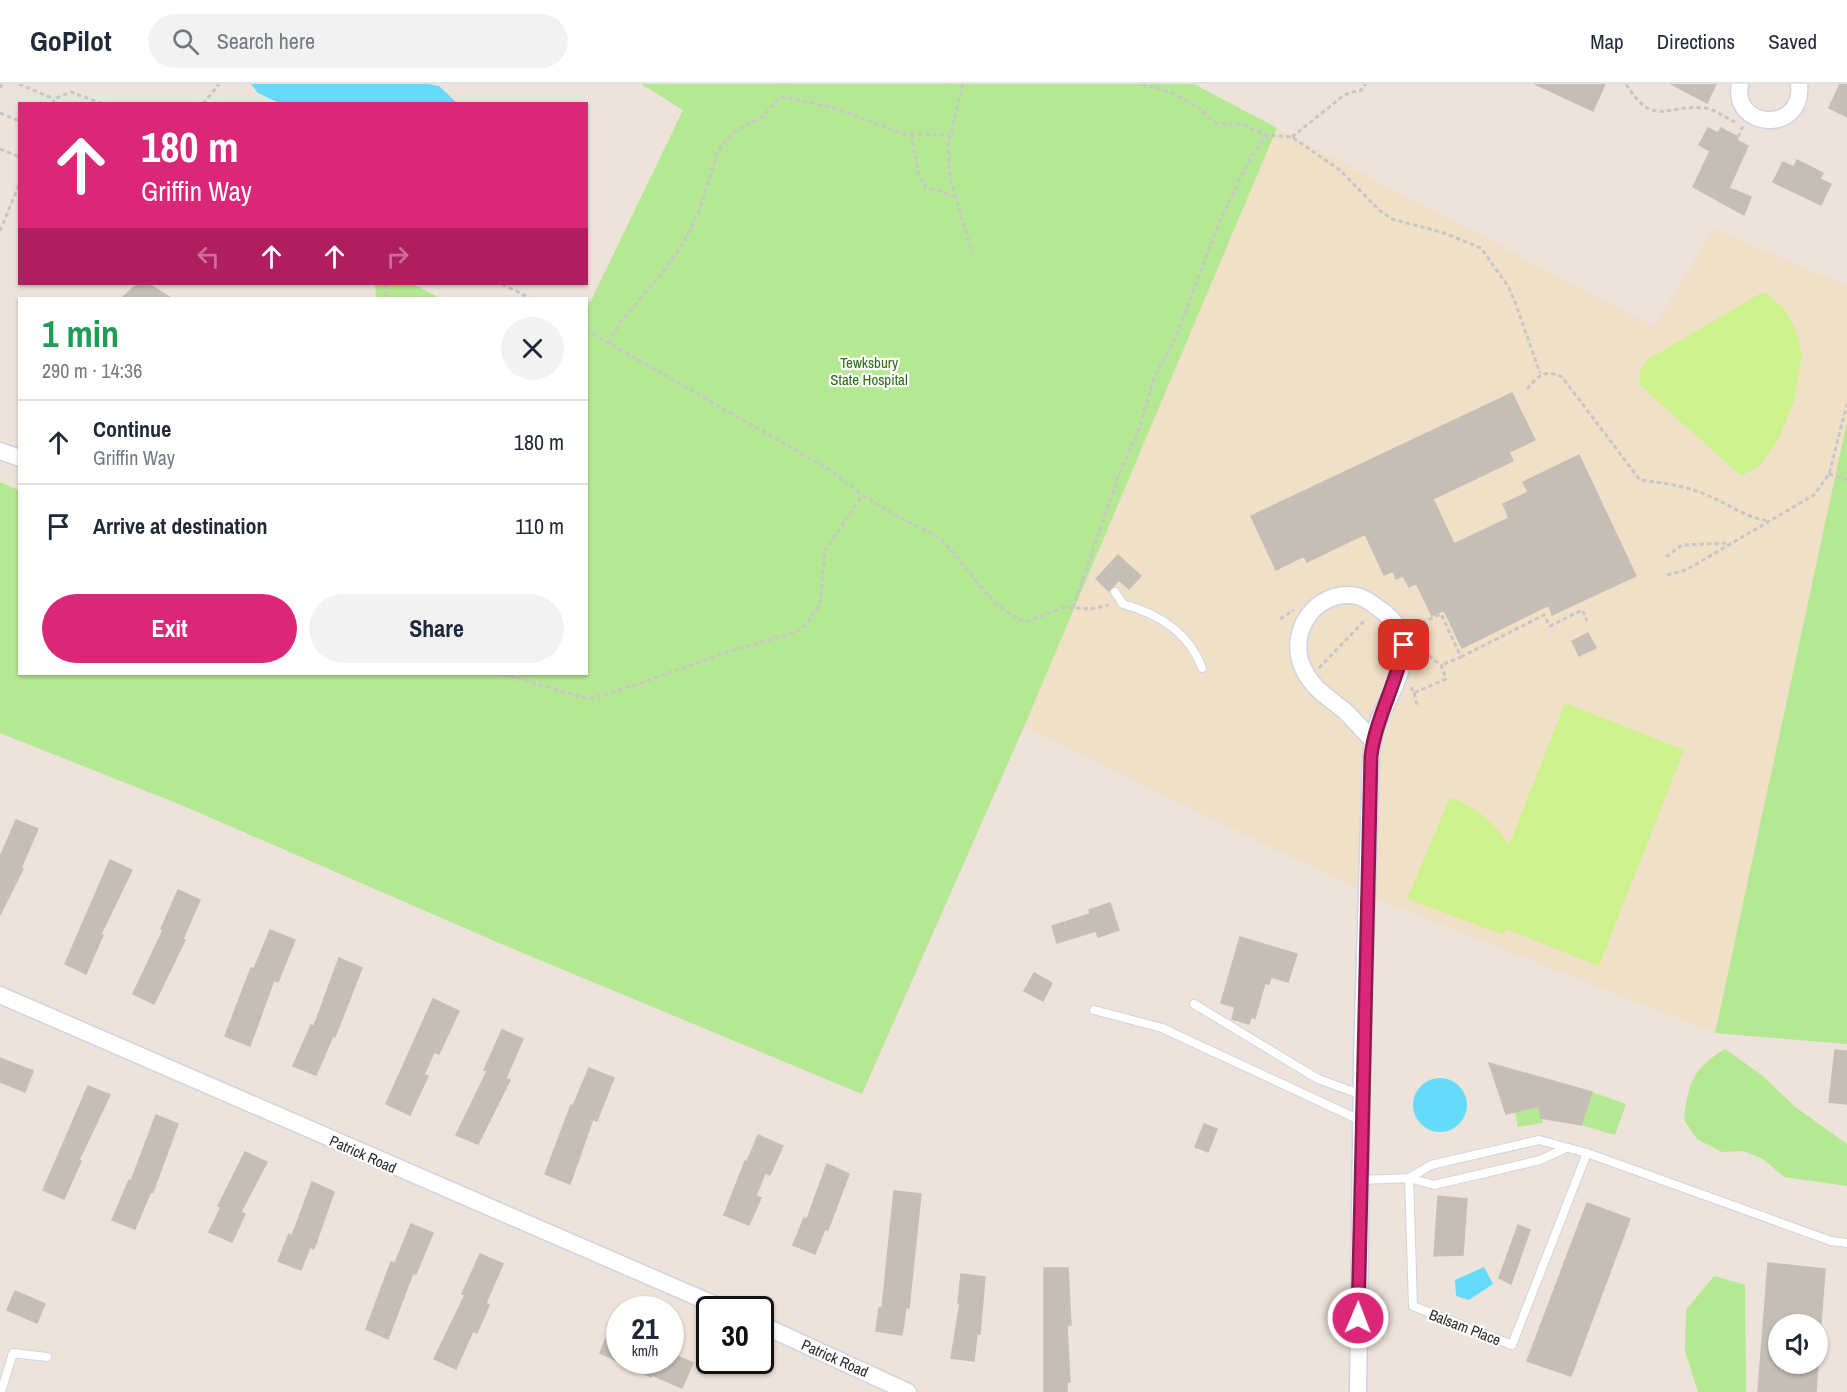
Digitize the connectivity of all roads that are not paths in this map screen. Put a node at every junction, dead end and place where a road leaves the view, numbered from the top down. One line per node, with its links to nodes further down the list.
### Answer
1 (1740, 84): 2 (street)
2 (1799, 84)
3 (0, 451): 4 (street)
4 (18, 457)
5 (1115, 592): 6 (lane)
6 (1202, 668)
7 (1373, 741): 7 (street); 11 (street)
8 (0, 995): 18 (street, Patrick Road)
9 (1194, 1004): 11 (lane)
10 (1094, 1010): 12 (lane)
11 (1362, 1095): 12 (street)
12 (1362, 1122): 16 (street)
13 (1564, 1149): 14 (lane); 15 (lane); 15 (lane)
14 (1587, 1153): 15 (lane, Balsam Place); 17 (lane)
15 (1409, 1178): 16 (lane)
16 (1362, 1180): 23 (street)
17 (1847, 1243)
18 (696, 1297)
19 (774, 1330): 22 (street, Patrick Road)
20 (47, 1357): 21 (lane)
21 (1, 1392)
22 (909, 1392)
23 (1358, 1392)

